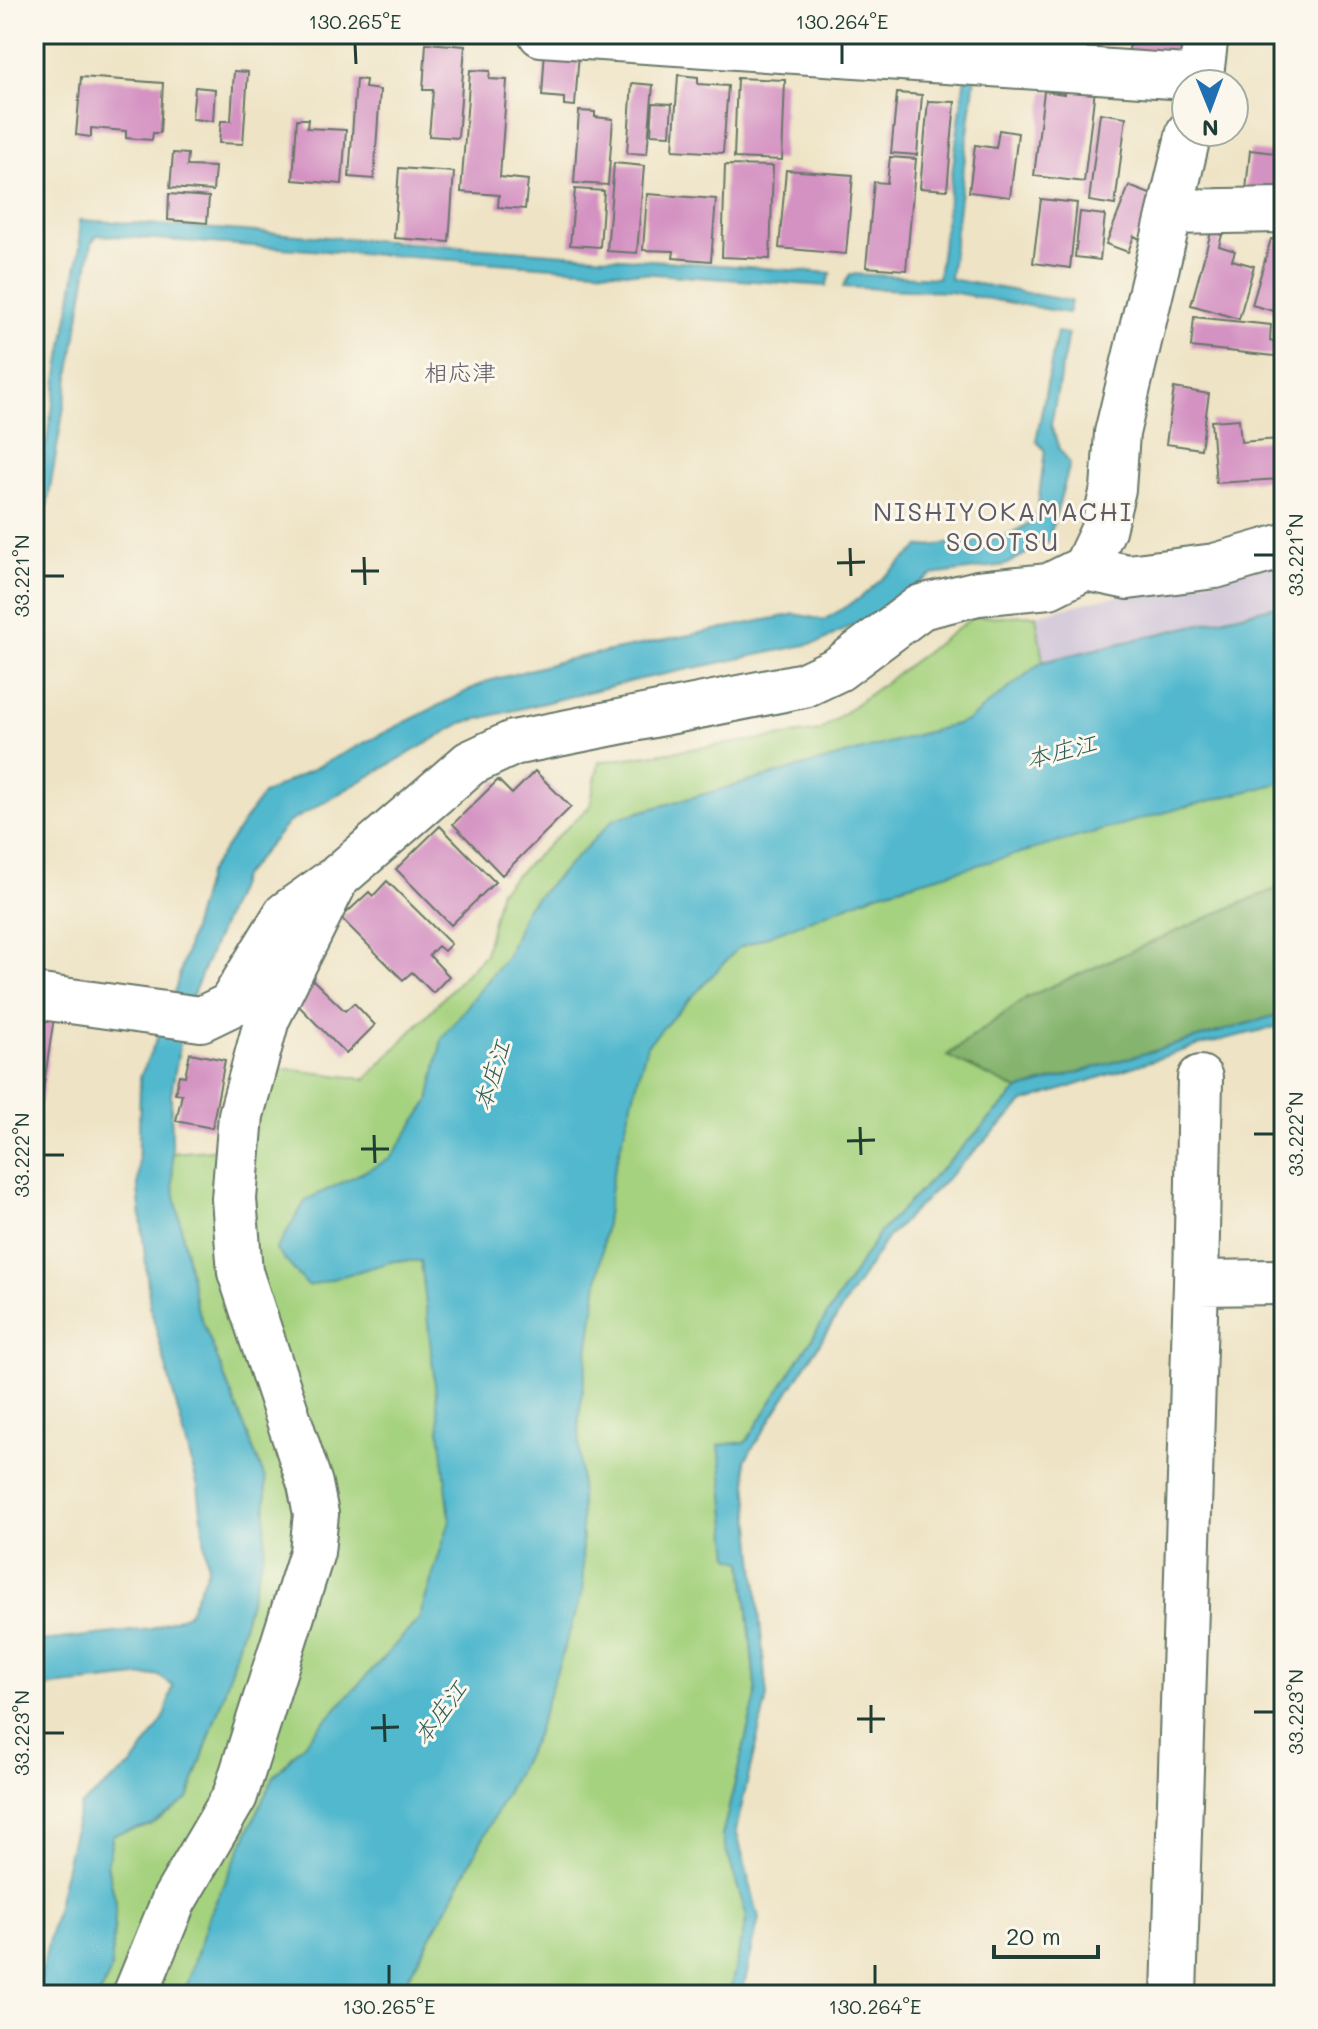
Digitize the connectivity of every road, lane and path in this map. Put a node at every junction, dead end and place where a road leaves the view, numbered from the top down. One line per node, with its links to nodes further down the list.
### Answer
1 (541, 34): 4 (street)
2 (1206, 34): 3 (street)
3 (1202, 68)
4 (1170, 79)
5 (1185, 148): 7 (street)
6 (1284, 210): 7 (street)
7 (1170, 212): 9 (street)
8 (1284, 546): 9 (street)
9 (1085, 568): 10 (street)
10 (338, 877): 11 (street); 15 (street)
11 (34, 996)
12 (1200, 1078): 14 (street)
13 (1284, 1282): 14 (street)
14 (1196, 1283): 16 (street)
15 (135, 1995)
16 (1174, 1995)

